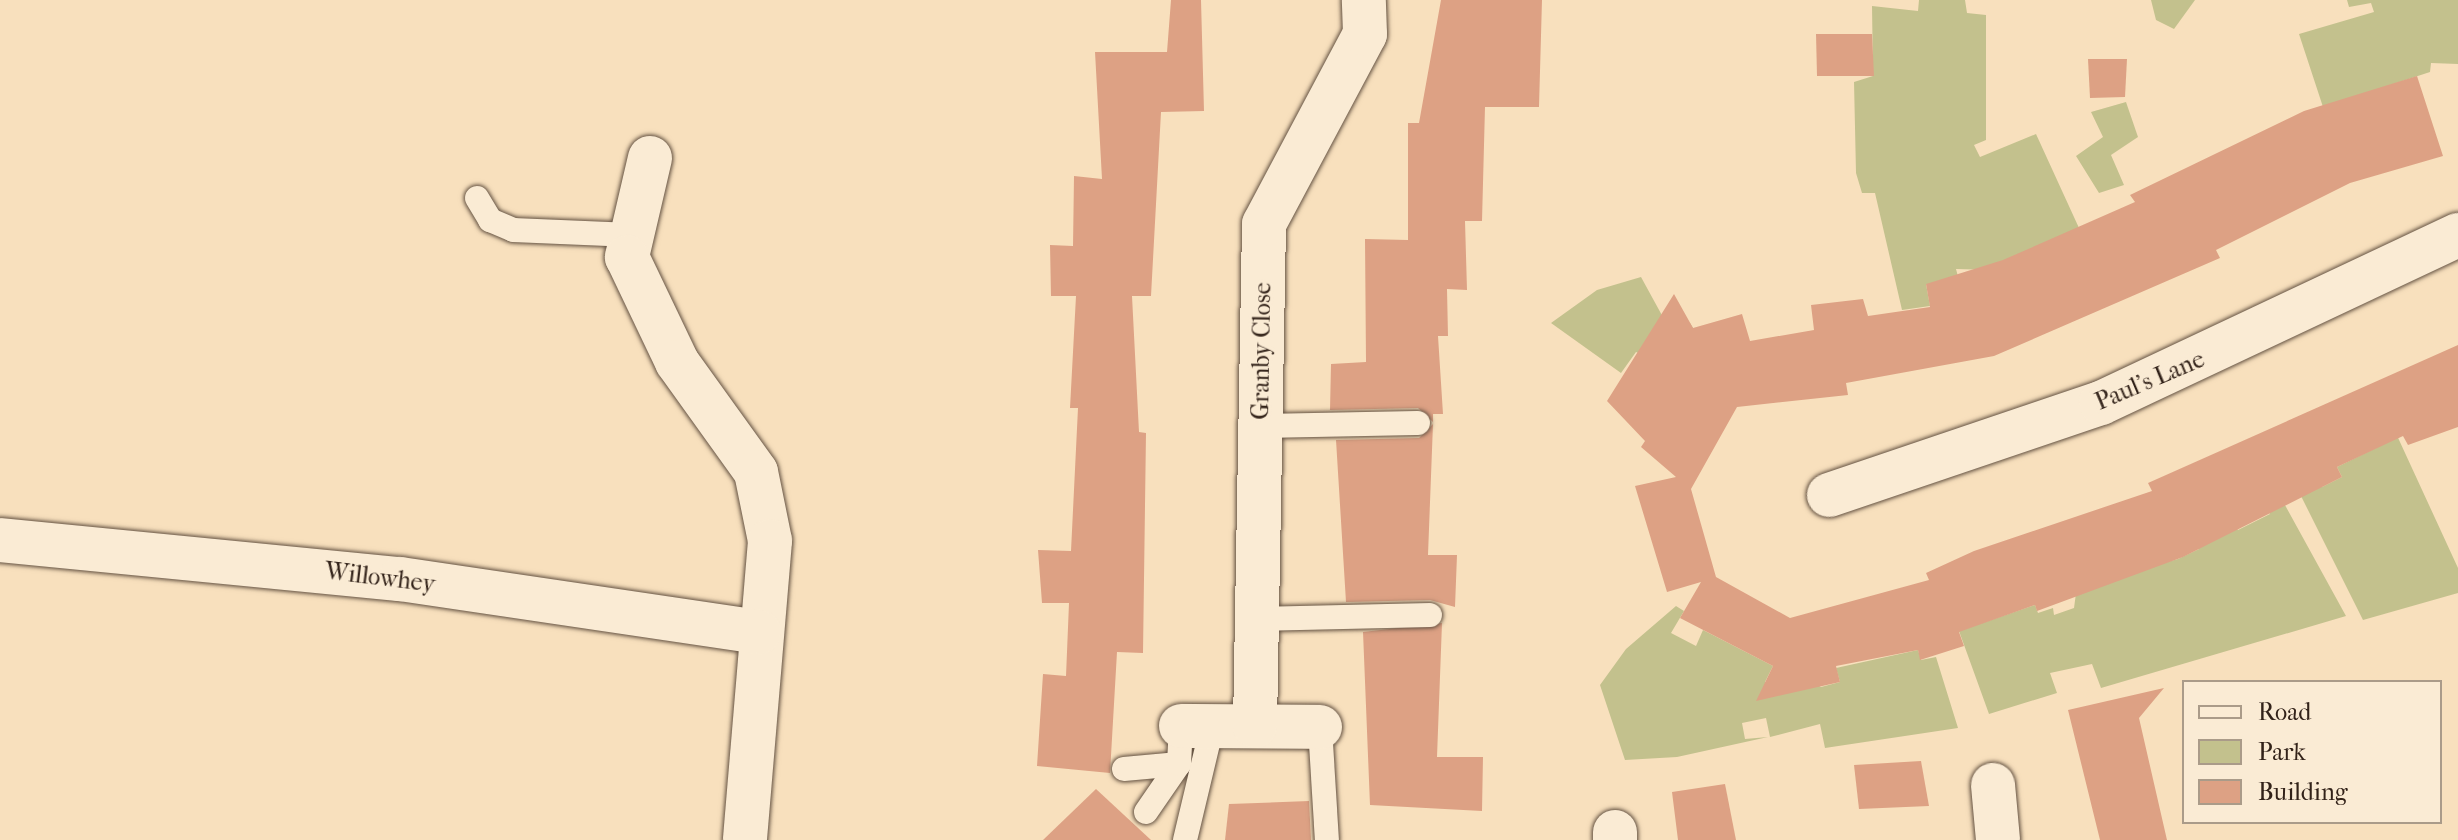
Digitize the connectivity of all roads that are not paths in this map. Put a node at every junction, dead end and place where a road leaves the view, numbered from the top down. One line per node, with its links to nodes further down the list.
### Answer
1 (1364, 0): 7 (street, Granby Close)
2 (650, 158): 4 (street)
3 (477, 198): 4 (lane)
4 (632, 235): 12 (street)
5 (2458, 235): 8 (street, Paul's Lane)
6 (1418, 423): 7 (lane)
7 (1261, 426): 11 (street, Granby Close)
8 (1829, 495)
9 (0, 540): 12 (street, Willowhey)
10 (1430, 615): 11 (lane)
11 (1257, 619): 13 (street, Granby Close)
12 (759, 632): 19 (street)
13 (1255, 726): 14 (street); 15 (street)
14 (1320, 727): 21 (lane)
15 (1191, 739): 16 (lane); 18 (lane); 20 (lane)
16 (1124, 769)
17 (1993, 785): 22 (street)
18 (1146, 812)
19 (745, 840)
20 (1185, 840)
21 (1327, 840)
22 (1998, 840)

